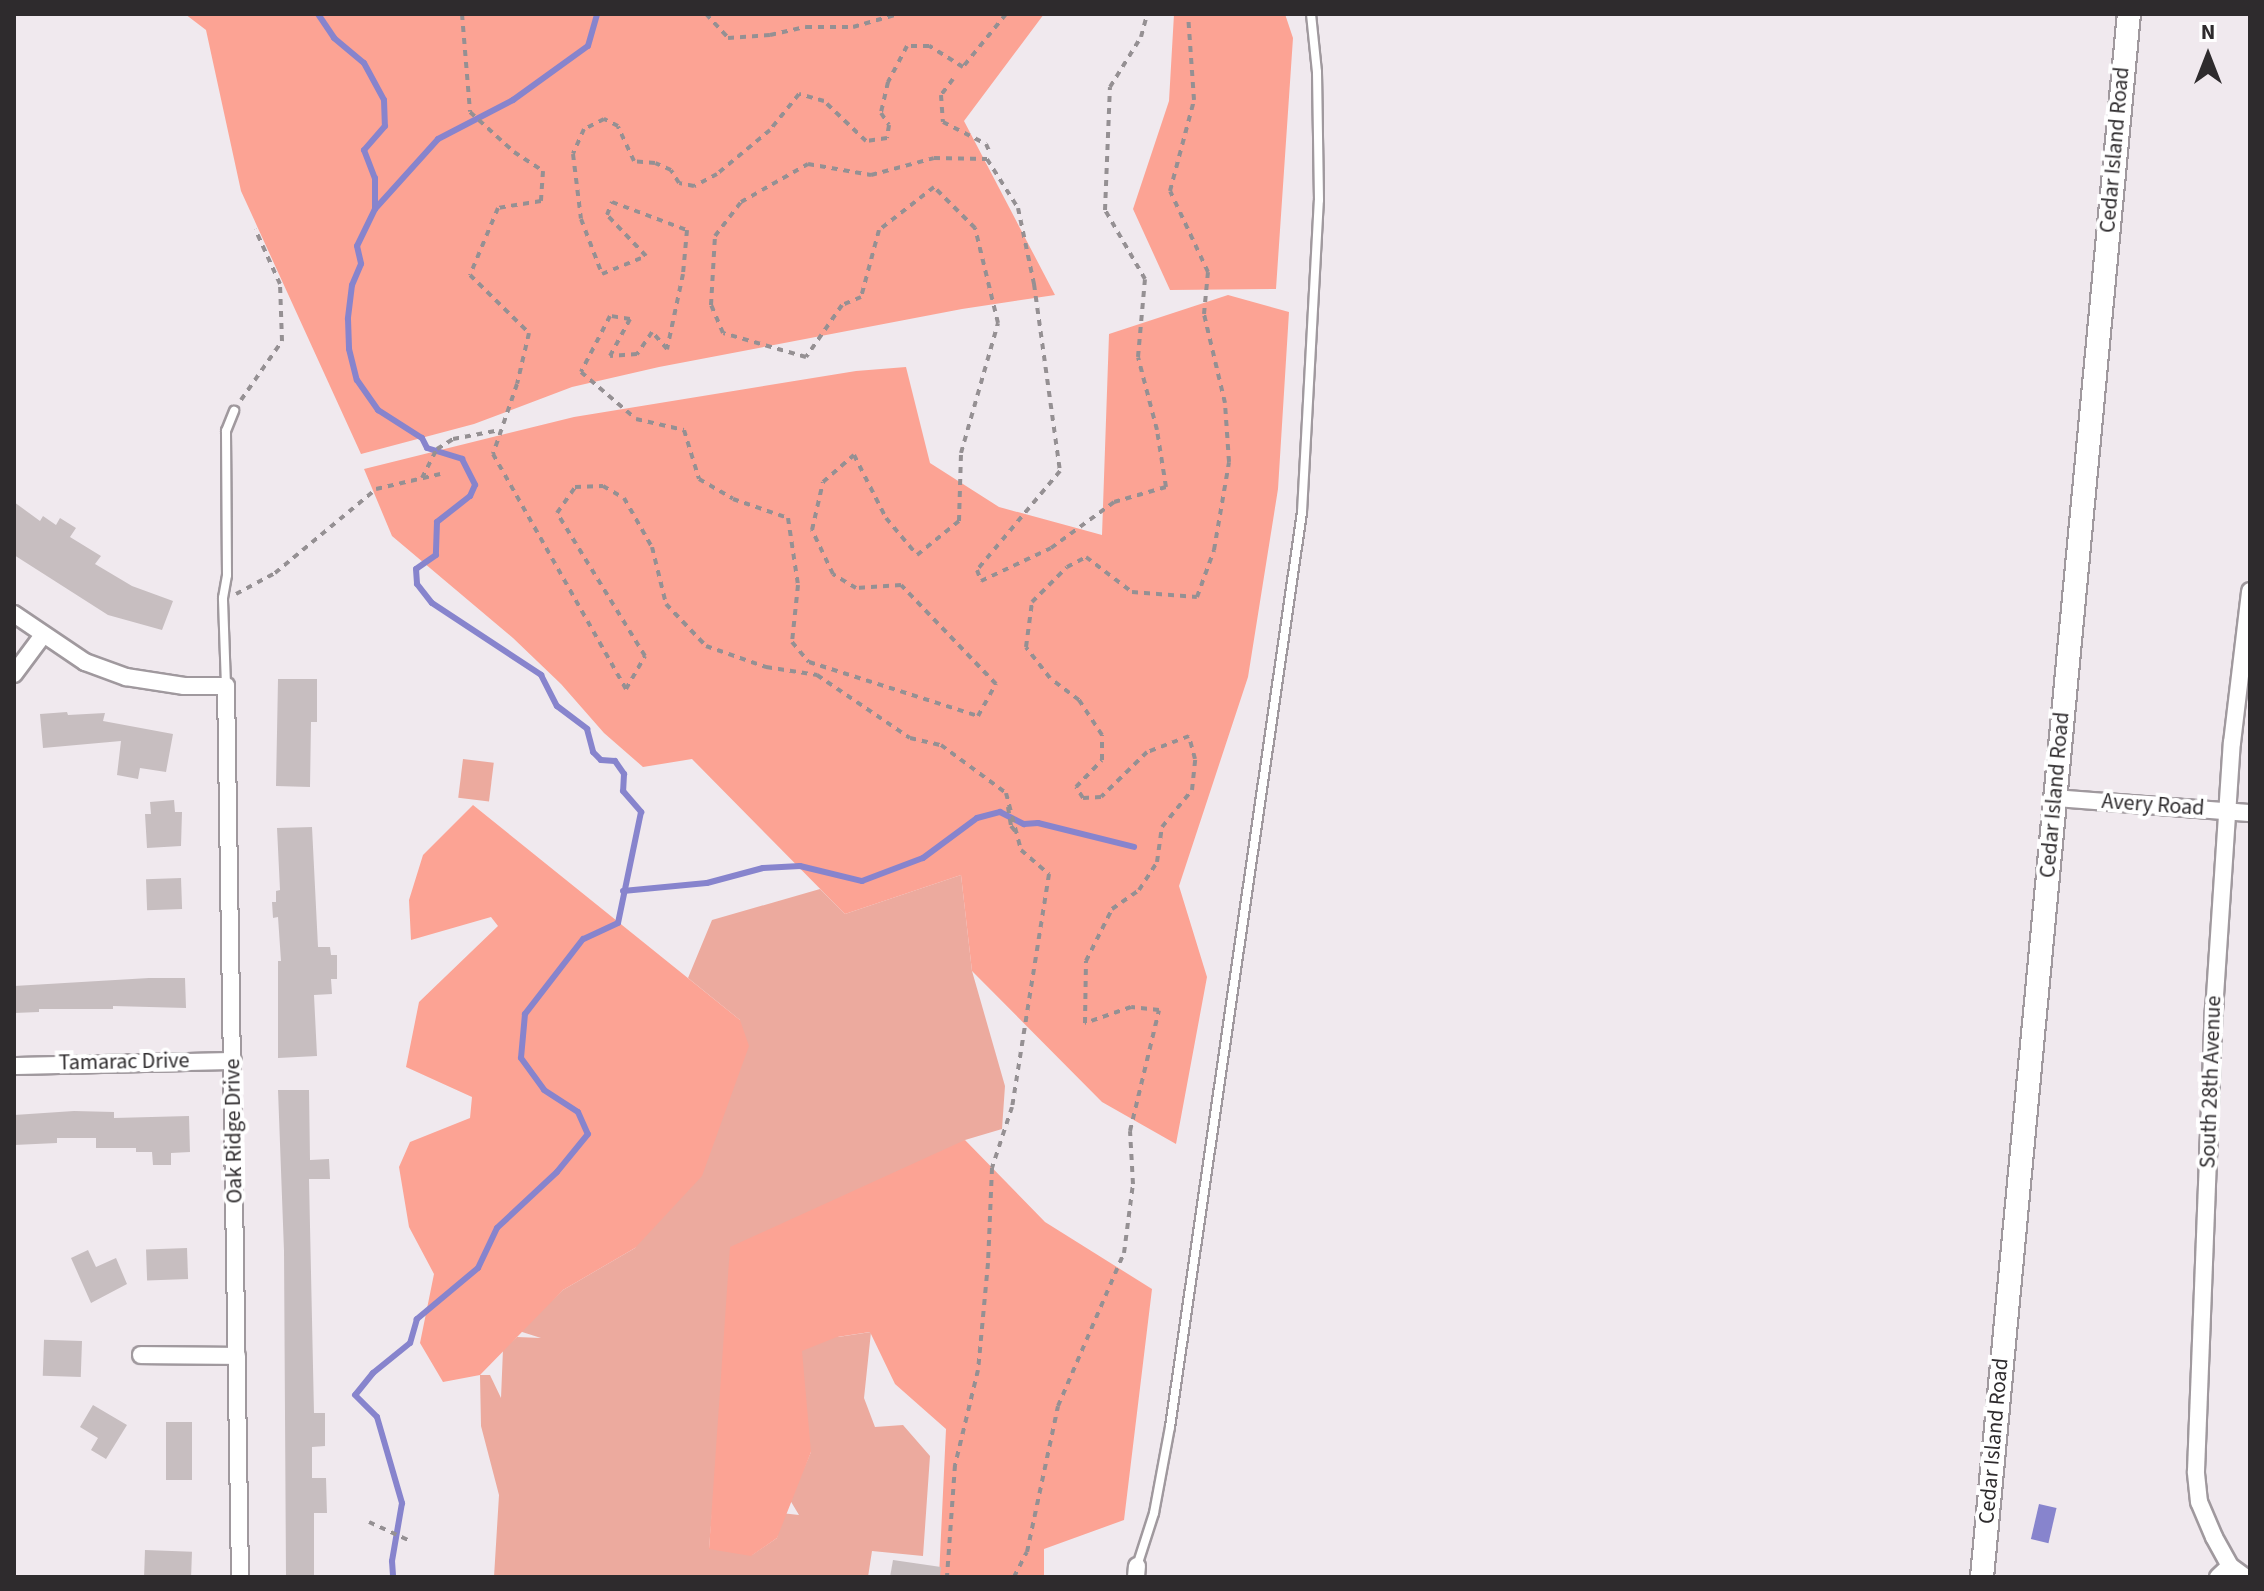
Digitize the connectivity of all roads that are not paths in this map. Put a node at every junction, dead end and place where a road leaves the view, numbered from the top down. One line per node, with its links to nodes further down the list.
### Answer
1 (1311, 14): 16 (lane)
2 (2129, 14): 9 (street, Cedar Island Road)
3 (234, 411): 8 (lane)
4 (2250, 591): 10 (street, South 28th Avenue)
5 (14, 614): 6 (street)
6 (43, 635): 7 (street); 8 (street)
7 (14, 674)
8 (226, 686): 12 (street, Oak Ridge Drive)
9 (2055, 798): 10 (street, Avery Road); 19 (street, Cedar Island Road)
10 (2227, 810): 11 (street, Avery Road); 17 (street, South 28th Avenue)
11 (2250, 813)
12 (233, 1061): 13 (street, Tamarac Drive); 15 (street, Oak Ridge Drive)
13 (14, 1066)
14 (141, 1355): 15 (street)
15 (237, 1356): 18 (street, Oak Ridge Drive)
16 (1136, 1572)
17 (2224, 1572): 20 (street)
18 (240, 1577)
19 (1982, 1577)
20 (2245, 1577)

